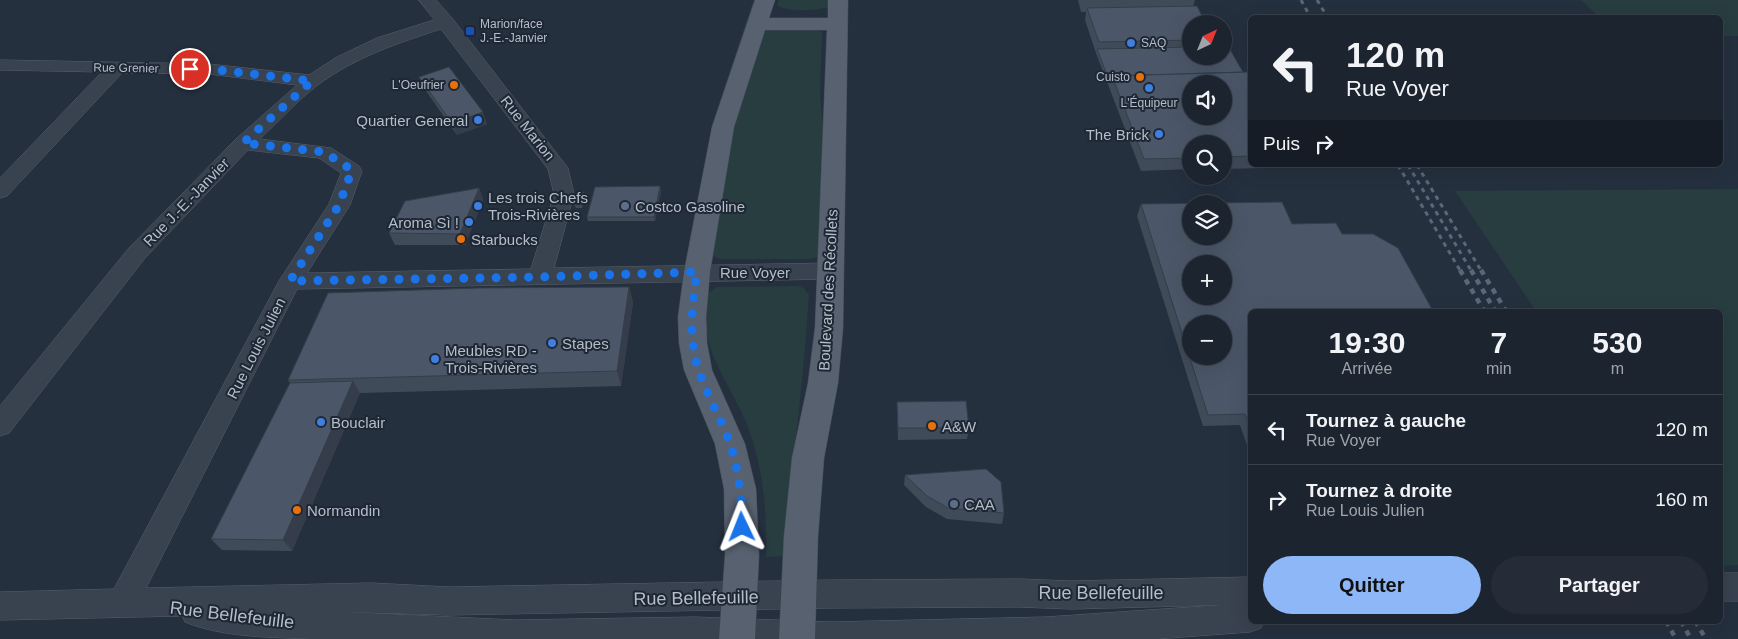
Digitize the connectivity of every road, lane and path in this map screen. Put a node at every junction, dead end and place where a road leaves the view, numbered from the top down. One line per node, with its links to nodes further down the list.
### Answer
1 (427, 0): 4 (street, Rue Marion)
2 (760, 12): 3 (main road); 11 (main road)
3 (837, 13): 10 (main road, Boulevard des Récollets)
4 (446, 22): 7 (street, Rue J.-E.-Janvier); 12 (street, Rue Marion)
5 (0, 65): 6 (street, Rue Grenier)
6 (116, 68): 7 (street, Rue Grenier); 9 (street)
7 (312, 81): 8 (street, Rue J.-E.-Janvier)
8 (243, 143): 13 (street, Rue Louis Julien); 14 (street, Rue J.-E.-Janvier)
9 (0, 191)
10 (831, 271): 11 (street, Rue Voyer); 18 (main road, Boulevard des Récollets)
11 (697, 272): 12 (street, Rue Voyer); 19 (main road)
12 (540, 277): 13 (street, Rue Voyer)
13 (290, 281): 20 (street, Rue Louis Julien)
14 (0, 425)
15 (1723, 587): 16 (street)
16 (1738, 587)
17 (1248, 591): 18 (street, Rue Bellefeuille)
18 (798, 595): 19 (street, Rue Bellefeuille); 24 (main road, Boulevard des Récollets)
19 (740, 597): 20 (street, Rue Bellefeuille); 23 (main road)
20 (137, 603): 21 (street, Rue Bellefeuille); 23 (street, Rue Bellefeuille)
21 (0, 606)
22 (1248, 618): 24 (street, Rue Bellefeuille)
23 (737, 636): 24 (street, Rue Bellefeuille)
24 (797, 637)

